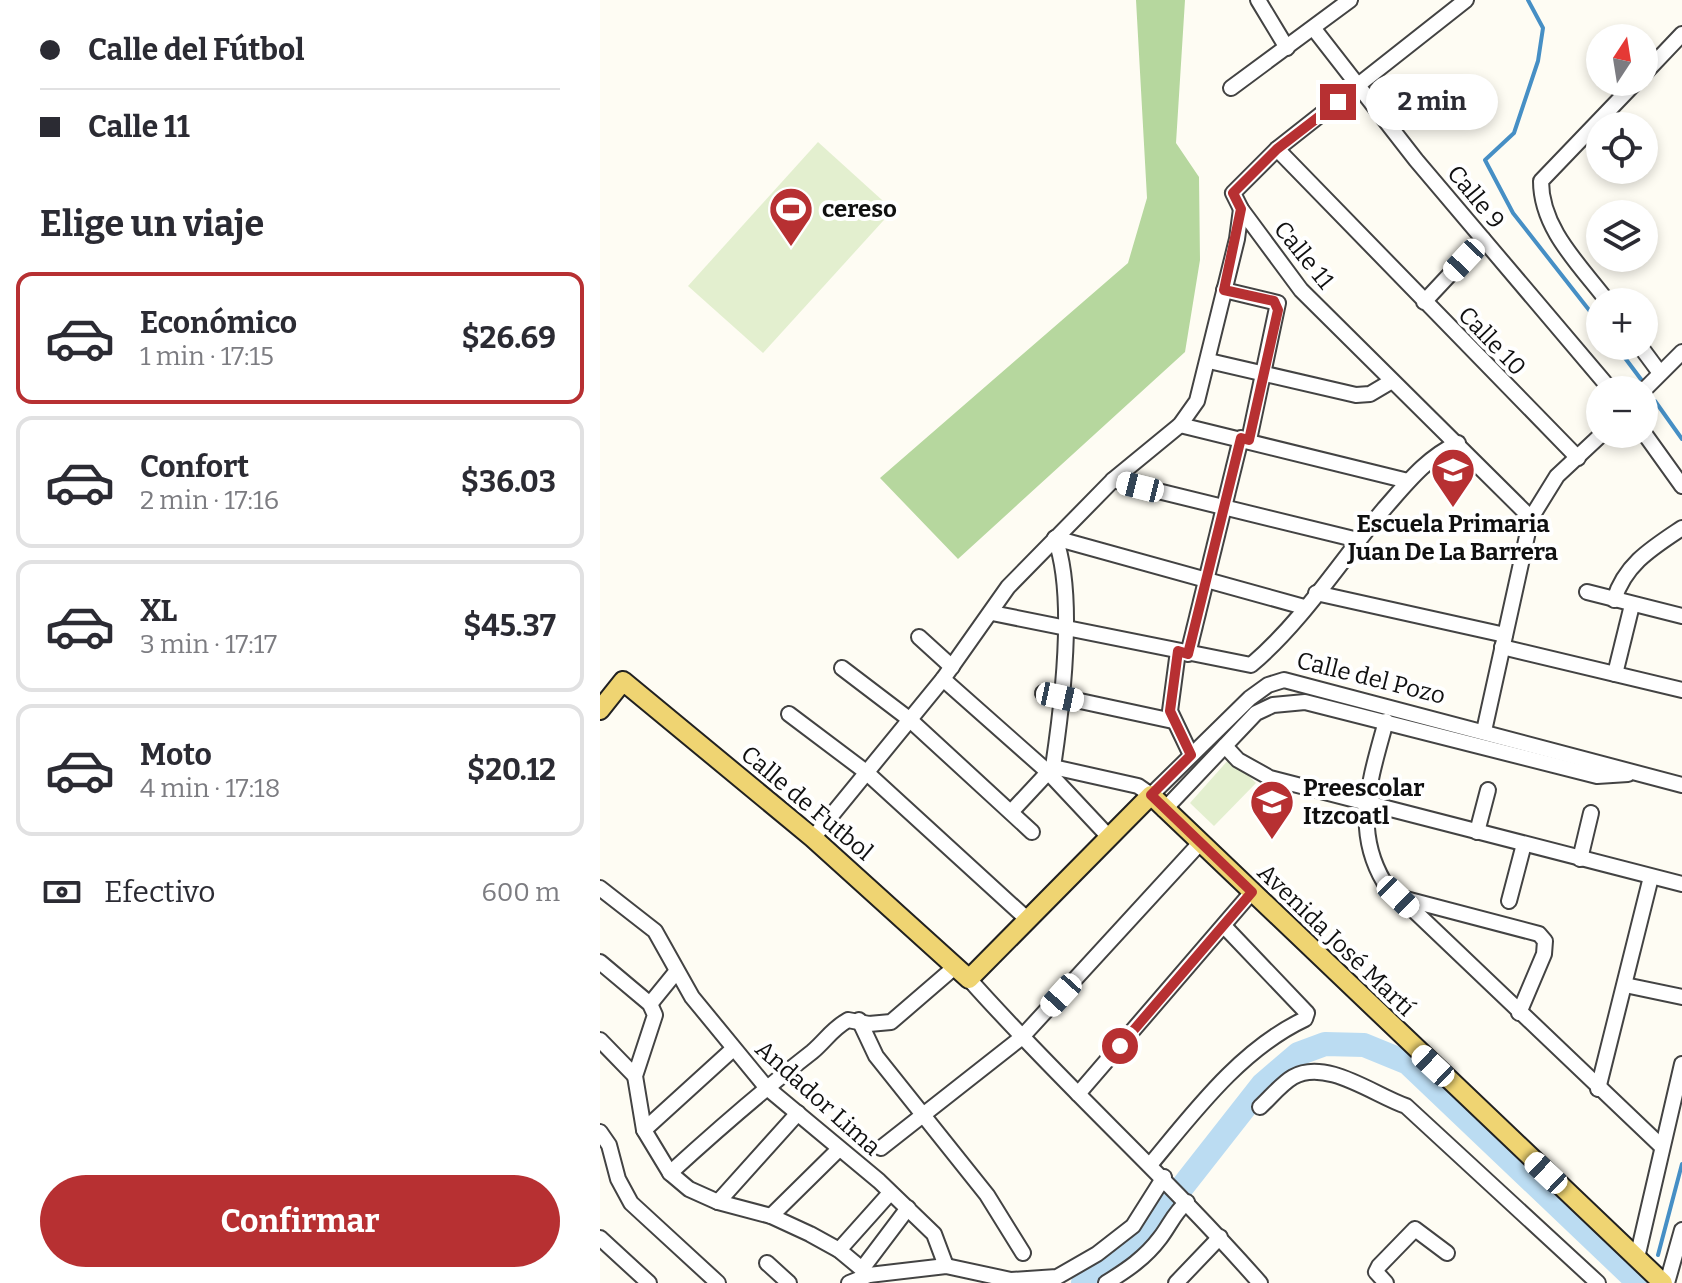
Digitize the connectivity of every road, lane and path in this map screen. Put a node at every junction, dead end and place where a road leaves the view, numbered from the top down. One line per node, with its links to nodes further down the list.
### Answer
1 (1258, 0): 6 (street)
2 (1350, 0): 4 (street)
3 (1466, 0): 8 (street)
4 (1314, 29): 6 (street); 8 (street, Calle 9)
5 (1682, 34): 7 (street)
6 (1287, 48): 9 (street)
7 (1658, 59)
8 (1358, 86): 11 (street); 13 (street, Calle 9)
9 (1231, 88)
10 (1623, 96): 14 (street)
11 (1277, 149): 12 (street); 16 (street, Calle 10)
12 (1241, 209): 15 (street); 24 (street, Calle 11)
13 (1483, 239): 16 (street); 22 (street, Calle 9)
14 (1597, 288)
15 (1224, 290): 19 (street); 20 (street)
16 (1424, 302): 30 (street, Calle 10)
17 (1682, 352): 21 (street)
18 (1650, 360): 21 (street)
19 (1209, 361): 20 (street); 25 (street)
20 (1265, 372): 24 (street); 26 (street)
21 (1660, 373): 23 (street)
22 (1599, 376)
23 (1657, 376)
24 (1392, 381): 27 (street, Calle 11)
25 (1180, 425): 26 (street); 31 (street)
26 (1245, 439): 32 (street); 34 (street)
27 (1458, 443): 32 (street); 35 (street, Calle 11)
28 (1588, 448): 30 (street)
29 (1655, 448): 33 (street)
30 (1578, 458): 35 (street)
31 (1113, 480): 34 (street); 37 (street)
32 (1408, 481): 38 (street)
33 (1682, 486)
34 (1222, 508): 38 (street); 39 (street)
35 (1531, 518): 49 (street)
36 (1682, 528): 42 (street)
37 (1055, 538): 39 (street); 45 (street); 47 (street)
38 (1358, 540): 41 (street)
39 (1205, 580): 44 (street); 50 (street)
40 (1587, 592): 42 (street)
41 (1316, 593): 44 (street); 49 (street)
42 (1614, 600): 43 (street)
43 (1632, 605): 46 (street); 53 (street)
44 (1304, 607): 50 (street)
45 (992, 613): 47 (street); 52 (street)
46 (1682, 616)
47 (1065, 627): 50 (street); 56 (street)
48 (919, 637): 52 (street)
49 (1503, 641): 53 (street); 62 (street)
50 (1183, 653): 60 (street)
51 (842, 668): 59 (street)
52 (947, 673): 59 (street); 65 (street)
53 (1615, 674): 54 (street)
54 (1682, 690)
55 (1043, 693): 56 (street)
56 (1060, 697): 60 (street); 65 (street)
57 (600, 710): 78 (main road, Calle de Futbol)
58 (789, 714): 66 (street)
59 (909, 719): 66 (street); 73 (street)
60 (1173, 721): 64 (street)
61 (1386, 721): 63 (street); 67 (street); 71 (street)
62 (1484, 731): 64 (street, Calle del Pozo); 67 (street, Calle del Pozo)
63 (1225, 746): 71 (street); 72 (street)
64 (1191, 755): 70 (street, Calle del Pozo)
65 (1050, 770): 70 (street); 73 (street); 77 (street)
66 (866, 772): 78 (street); 88 (street)
67 (1632, 773): 68 (street, Calle del Pozo)
68 (1682, 785)
69 (1488, 790): 76 (street)
70 (1151, 795): 72 (main road, Avenida José Martí); 77 (main road, Calle del Pozo)
71 (1365, 803): 76 (street); 86 (street)
72 (1164, 810): 79 (main road, Avenida José Martí)
73 (1011, 812): 75 (street)
74 (1591, 813): 81 (street)
75 (1032, 832)
76 (1477, 832): 80 (street)
77 (1109, 837): 88 (main road, Calle del Pozo)
78 (813, 838): 92 (main road, Calle de Futbol)
79 (1200, 843): 85 (main road, Avenida José Martí); 98 (street)
80 (1524, 844): 81 (street); 87 (street)
81 (1580, 859): 82 (street)
82 (1651, 877): 83 (street); 93 (street)
83 (1682, 884)
84 (600, 888): 91 (street, Andador Lima)
85 (1252, 892): 89 (street); 128 (main road, Avenida José Martí)
86 (1398, 897): 96 (street); 96 (street)
87 (1509, 901)
88 (1028, 920): 92 (main road, Calle del Pozo)
89 (1225, 927): 105 (street); 114 (street)
90 (600, 962): 95 (street)
91 (676, 972): 95 (street); 100 (street, Andador Lima)
92 (962, 972): 97 (street); 98 (street)
93 (1625, 985): 94 (street); 104 (street)
94 (1682, 997)
95 (650, 1004): 102 (street)
96 (1519, 1013): 104 (street)
97 (859, 1020): 103 (street); 108 (street)
98 (1021, 1038): 105 (street); 108 (street)
99 (600, 1040): 102 (street)
100 (732, 1050): 103 (street, Andador Lima); 109 (street)
101 (1682, 1064): 111 (street)
102 (635, 1076): 109 (street)
103 (775, 1080): 107 (street, Andador Lima); 115 (street)
104 (1598, 1089): 111 (street)
105 (1078, 1094): 114 (street)
106 (1260, 1107): 132 (street)
107 (798, 1113): 113 (street, Andador Lima); 118 (street)
108 (924, 1117): 112 (street); 126 (street)
109 (644, 1130): 115 (street)
110 (600, 1132): 134 (street)
111 (1660, 1145): 128 (street)
112 (881, 1148)
113 (838, 1150): 117 (street, Andador Lima); 121 (street)
114 (1150, 1165): 116 (street)
115 (670, 1173): 118 (street)
116 (1167, 1180): 119 (street); 130 (street)
117 (890, 1193): 120 (street, Andador Lima); 125 (street)
118 (718, 1202): 121 (street)
119 (1187, 1202): 123 (street); 137 (street)
120 (908, 1208): 130 (street, Andador Lima); 131 (street)
121 (771, 1216): 125 (street)
122 (1682, 1230): 141 (street)
123 (1220, 1237): 138 (street); 139 (street)
124 (600, 1238): 133 (street)
125 (839, 1250): 131 (street)
126 (1023, 1253)
127 (1447, 1253): 140 (street)
128 (1637, 1258): 141 (main road, Avenida José Martí)
129 (767, 1263): 135 (street)
130 (946, 1266): 131 (street)
131 (865, 1272): 136 (street)
132 (1595, 1282)
133 (649, 1283)
134 (718, 1283)
135 (789, 1283)
136 (849, 1283)
137 (1106, 1283)
138 (1176, 1283)
139 (1260, 1283)
140 (1386, 1283)
141 (1665, 1283)

